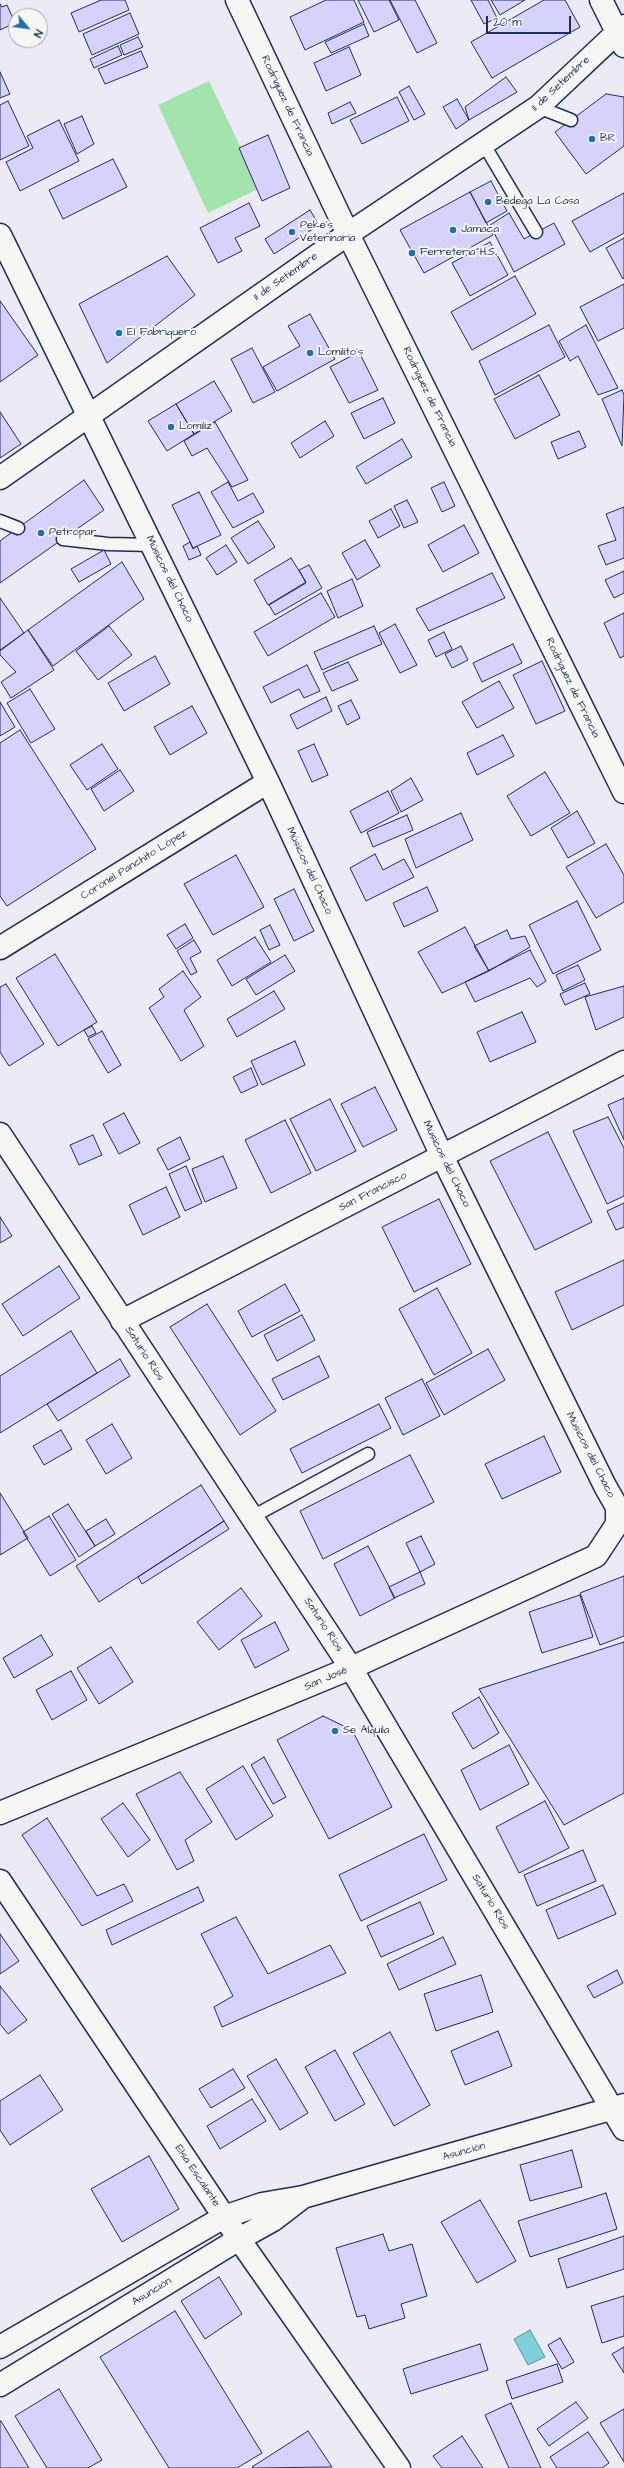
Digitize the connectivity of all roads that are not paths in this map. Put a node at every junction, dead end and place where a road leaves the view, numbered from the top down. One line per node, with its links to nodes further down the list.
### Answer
1 (237, 0): 8 (street, Rodriguez de Francia)
2 (601, 0): 3 (street)
3 (622, 34): 4 (street, 11 de Setiembre)
4 (538, 107): 5 (lane); 6 (street, 11 de Setiembre)
5 (571, 120)
6 (483, 143): 7 (lane); 8 (street, 11 de Setiembre)
7 (536, 232)
8 (348, 234): 10 (street, 11 de Setiembre); 17 (street, Rodriguez de Francia)
9 (0, 235): 10 (street, Músicos del Chaco)
10 (89, 415): 11 (street, 11 de Setiembre); 15 (street, Músicos del Chaco)
11 (0, 478)
12 (0, 521): 13 (lane)
13 (18, 528)
14 (63, 538): 15 (lane)
15 (153, 545): 16 (street, Músicos del Chaco)
16 (268, 782): 18 (street, Coronel Panchito López); 21 (street, Músicos del Chaco)
17 (624, 792)
18 (0, 948)
19 (624, 1062): 21 (street, San Francisco)
20 (0, 1134): 22 (street, Saturio Ríos)
21 (442, 1156): 22 (street, San Francisco); 24 (street, Músicos del Chaco)
22 (122, 1321): 25 (street, Saturio Ríos)
23 (368, 1454): 25 (lane)
24 (620, 1504): 26 (street, San José)
25 (252, 1517): 26 (street, Saturio Ríos)
26 (351, 1668): 27 (street, San José); 29 (street, Saturio Ríos)
27 (0, 1814)
28 (0, 1881): 32 (street, Elsa Escalante)
29 (618, 2107): 30 (street, Saturio Ríos); 31 (street, Asunción)
30 (624, 2130)
31 (303, 2197): 32 (street, Asunción); 33 (street, Asunción)
32 (224, 2217): 33 (street, Elsa Escalante); 34 (street, Asunción)
33 (239, 2238): 35 (street, Asunción); 36 (street, Elsa Escalante)
34 (0, 2347)
35 (0, 2385)
36 (399, 2468)

